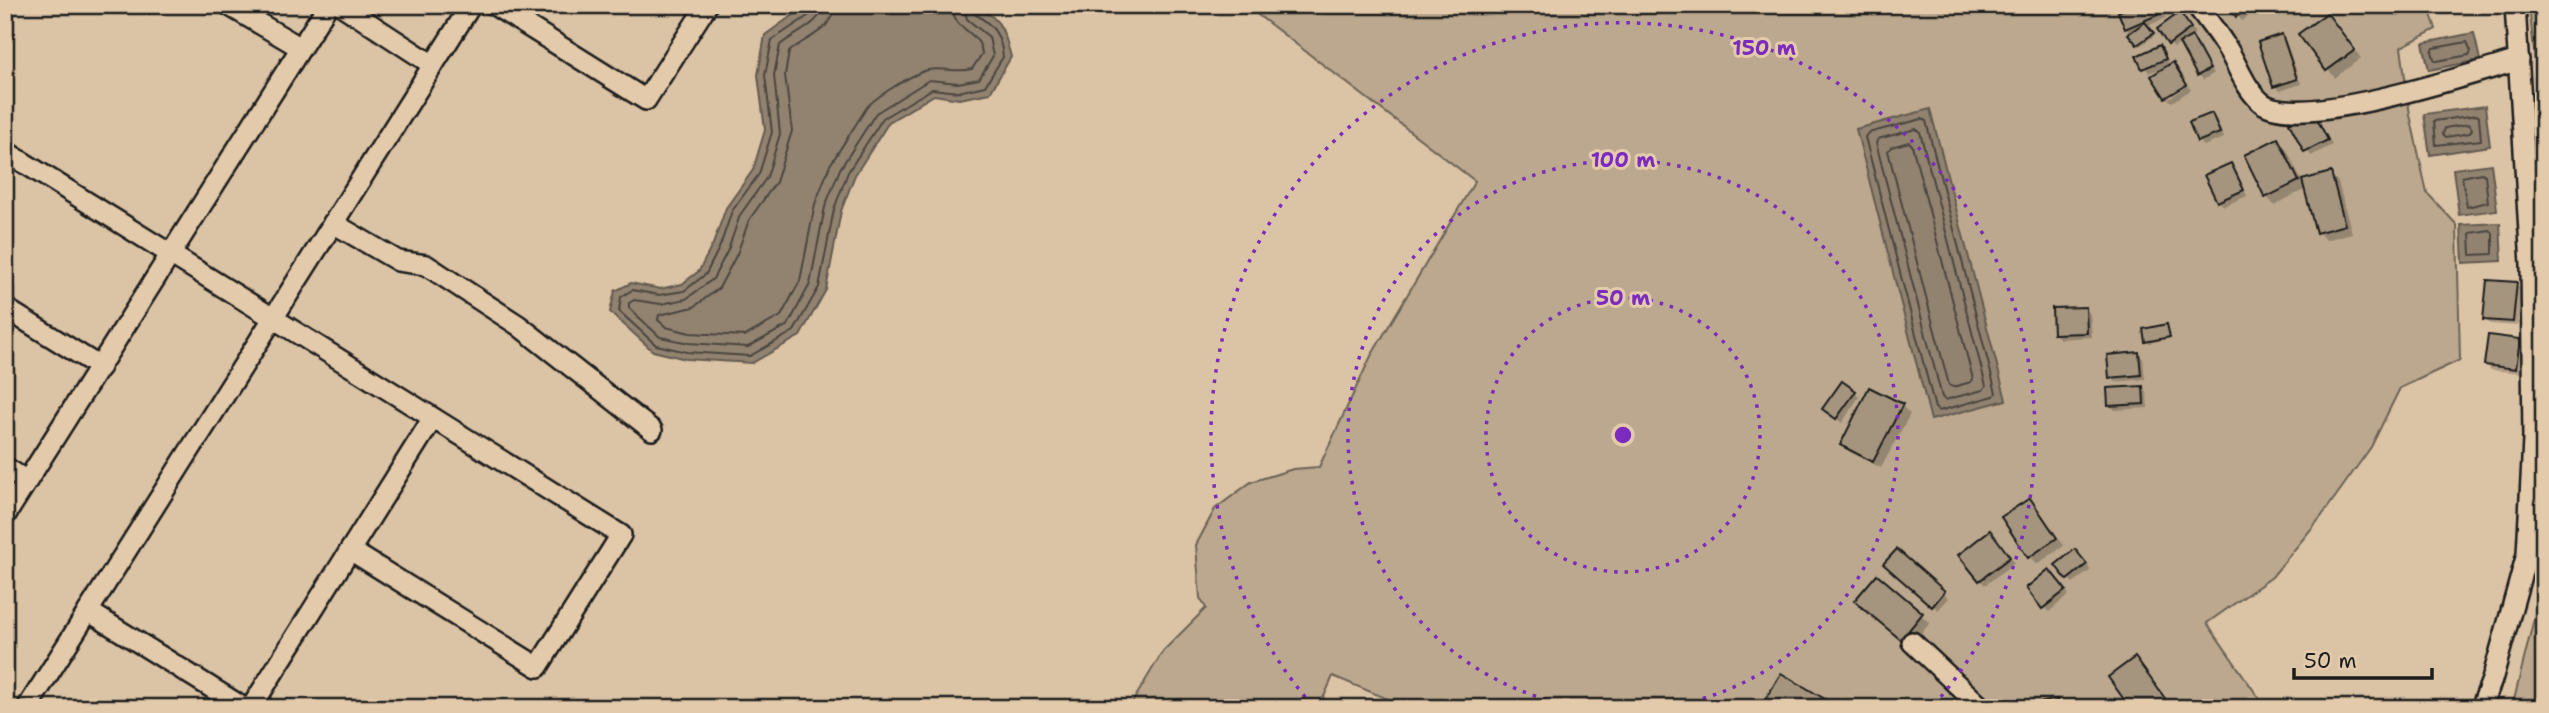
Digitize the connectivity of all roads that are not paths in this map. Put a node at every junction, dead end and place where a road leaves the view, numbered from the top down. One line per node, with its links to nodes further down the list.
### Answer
1 (228, 5): 9 (street)
2 (328, 5): 9 (street)
3 (341, 5): 11 (street)
4 (471, 5): 11 (street)
5 (494, 5): 6 (street)
6 (707, 5)
7 (2196, 5): 10 (street)
8 (2515, 5): 10 (street)
9 (301, 48): 14 (street)
10 (2519, 60): 30 (street)
11 (433, 65): 13 (street)
12 (5, 151): 14 (street)
13 (333, 223): 16 (street); 19 (street)
14 (171, 254): 16 (street); 17 (street)
15 (5, 308): 17 (street)
16 (273, 318): 18 (street); 24 (street)
17 (100, 367): 21 (street)
18 (433, 418): 23 (street); 23 (street)
19 (652, 430)
20 (5, 467): 21 (street)
21 (27, 481): 22 (street)
22 (5, 516)
23 (350, 550): 28 (street)
24 (88, 611): 26 (street); 27 (street)
25 (1912, 642): 29 (street)
26 (27, 708)
27 (244, 708)
28 (251, 708)
29 (1982, 708)
30 (2481, 708)

